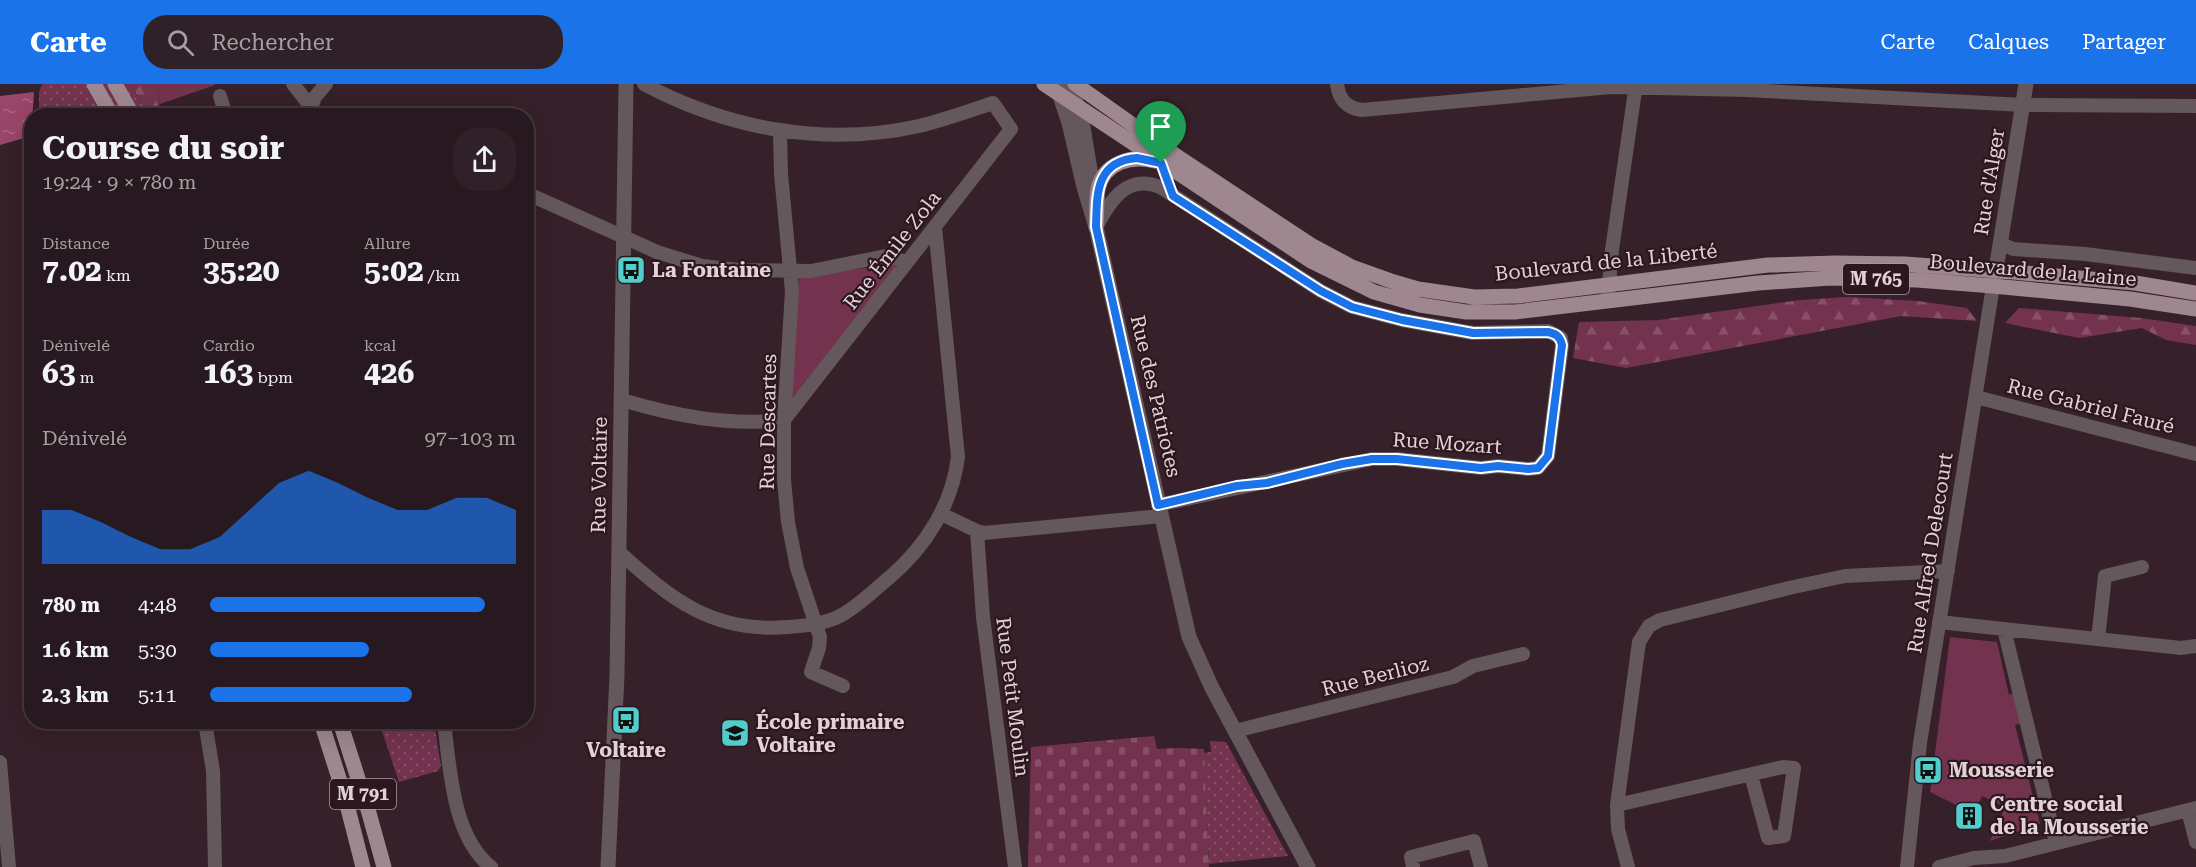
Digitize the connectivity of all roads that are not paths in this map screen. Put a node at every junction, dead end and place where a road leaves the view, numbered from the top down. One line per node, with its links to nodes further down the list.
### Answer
1 (94, 84): 17 (main road)
2 (115, 84): 18 (main road)
3 (293, 84): 20 (street)
4 (326, 84): 21 (street)
5 (626, 84): 28 (street, Rue Voltaire)
6 (644, 84): 22 (street)
7 (1044, 84): 10 (main road, M 765)
8 (1337, 84): 11 (street)
9 (2026, 84): 14 (street, Rue d'Alger)
10 (1066, 86): 16 (main road, M 765); 27 (street, Rue des Patriotes); 36 (main road, Boulevard de la Liberté / M 765)
11 (1635, 86): 12 (street); 36 (street)
12 (1726, 87): 14 (street)
13 (220, 96): 19 (street)
14 (2023, 105): 15 (street); 29 (street, Rue d'Alger)
15 (2196, 106)
16 (1078, 107): 23 (main road, Boulevard de la Liberté / M 765); 27 (street, Rue des Patriotes)
17 (108, 108)
18 (128, 108)
19 (224, 108)
20 (307, 108)
21 (310, 108)
22 (780, 131): 26 (street, Rue Émile Zola); 34 (street, Rue Descartes)
23 (1161, 163): 24 (street); 27 (main road); 39 (main road, Boulevard de la Liberté / M 765)
24 (1173, 196): 27 (street); 45 (street, Rue Mozart)
25 (534, 197): 28 (street)
26 (935, 227): 30 (street, Rue Émile Zola); 46 (street)
27 (1096, 227): 45 (street, Rue des Patriotes)
28 (624, 238): 34 (street); 42 (street, Rue Voltaire)
29 (2000, 243): 32 (street); 33 (street, Rue d'Alger)
30 (906, 262): 34 (street); 43 (street, Rue Émile Zola)
31 (1768, 265): 33 (main road, Boulevard de la Laine / M 765); 36 (main road, Boulevard de la Liberté / M 765)
32 (2196, 268)
33 (1996, 270): 37 (street, Rue d'Alger); 38 (main road, Boulevard de la Laine / M 765)
34 (791, 271): 43 (street, Rue Descartes)
35 (1758, 283): 37 (main road, Boulevard de la Laine / M 765); 39 (main road, Boulevard de la Liberté / M 765)
36 (1608, 285): 39 (street)
37 (1993, 286): 40 (main road, Boulevard de la Laine / M 765); 41 (street, Rue Alfred Delecourt)
38 (2196, 292)
39 (1608, 302)
40 (2196, 309)
41 (1976, 397): 44 (street, Rue Gabriel Fauré); 50 (street, Rue Alfred Delecourt)
42 (622, 400): 43 (street); 48 (street, Rue Voltaire)
43 (784, 420): 52 (street, Rue Descartes)
44 (2196, 454)
45 (1160, 511): 47 (street); 62 (street, Rue des Patriotes)
46 (941, 514): 47 (street); 52 (street)
47 (977, 531): 76 (street, Rue Petit Moulin)
48 (619, 552): 52 (street); 75 (street, Rue Voltaire)
49 (2142, 567): 54 (street)
50 (1948, 572): 51 (street, Rue Alfred Delecourt); 65 (street)
51 (1939, 622): 53 (street); 67 (street, Rue Alfred Delecourt)
52 (816, 624): 57 (street, Rue Descartes)
53 (2004, 628): 54 (street); 69 (street)
54 (2098, 639): 55 (street)
55 (2196, 646)
56 (1523, 654): 62 (street, Rue Berlioz)
57 (843, 686)
58 (206, 729): 71 (street)
59 (323, 729): 72 (main road, M 791)
60 (342, 729): 73 (main road, M 791)
61 (445, 729): 74 (street)
62 (1235, 731): 77 (street, Rue des Patriotes)
63 (0, 762): 70 (street)
64 (1751, 775): 64 (street); 65 (street)
65 (1617, 805): 80 (street)
66 (2192, 809): 68 (street); 69 (street)
67 (1912, 827): 81 (street, Rue Alfred Delecourt); 82 (street, Rue Alfred Delecourt)
68 (2196, 842)
69 (2056, 843): 83 (street)
70 (9, 867)
71 (215, 867)
72 (363, 867)
73 (384, 867)
74 (491, 867)
75 (608, 867)
76 (1015, 867)
77 (1308, 867)
78 (1413, 867): 79 (street)
79 (1480, 867)
80 (1628, 867)
81 (1906, 867)
82 (1914, 867)
83 (1939, 867)

